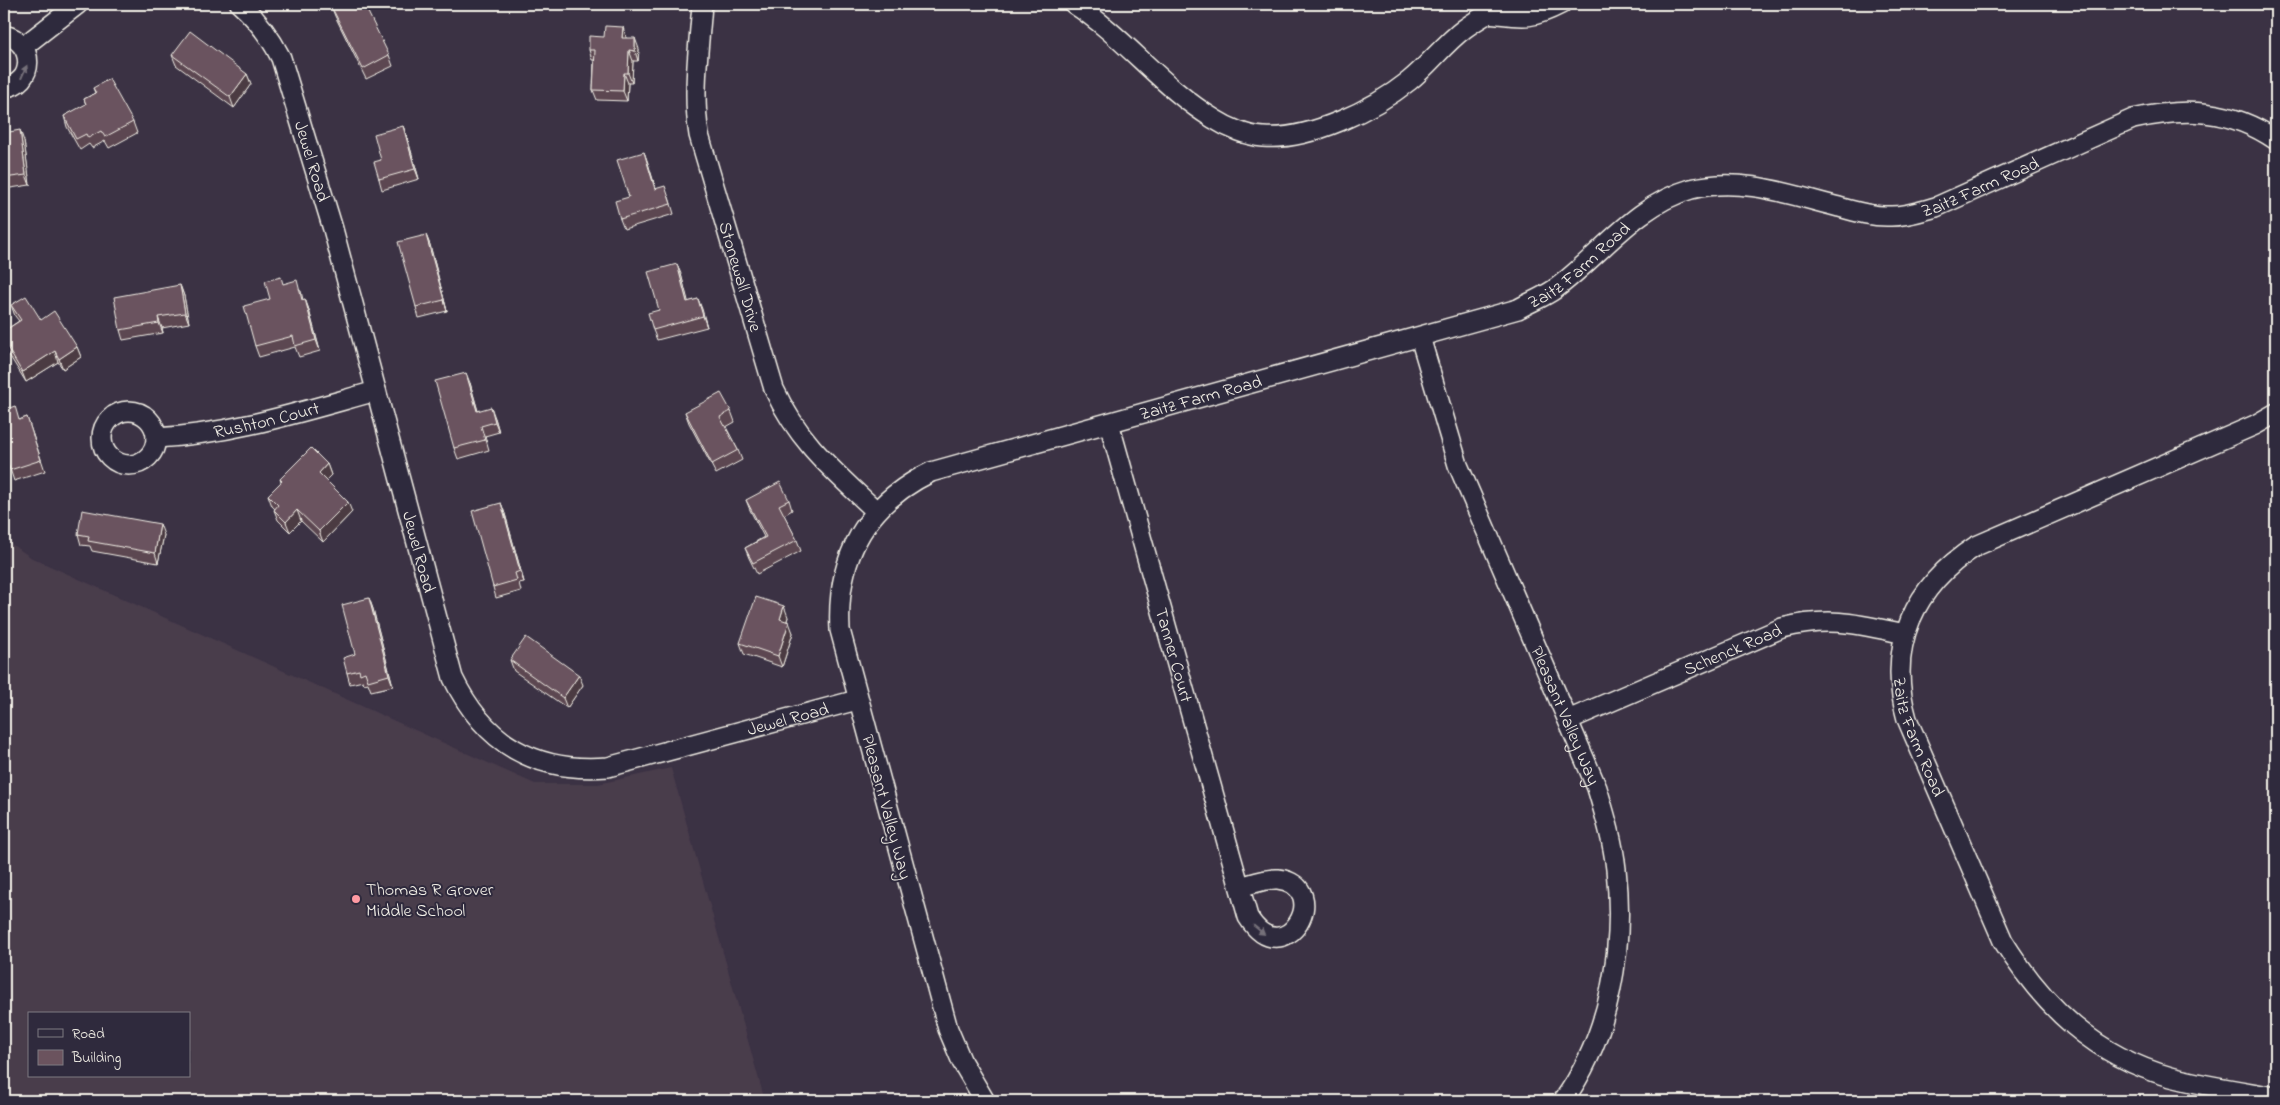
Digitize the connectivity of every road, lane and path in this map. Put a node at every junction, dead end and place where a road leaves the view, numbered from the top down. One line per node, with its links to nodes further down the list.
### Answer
1 (78, 4): 8 (street)
2 (240, 4): 12 (street, Jewel Road)
3 (702, 4): 16 (street, Stonewall Drive)
4 (1074, 4): 6 (street)
5 (1561, 4): 6 (street)
6 (1496, 8)
7 (4, 35): 8 (street)
8 (24, 46): 9 (street, one-way to 8)
9 (4, 87)
10 (2276, 140): 11 (street, Zaitz Farm Road)
11 (1420, 337): 14 (street, Zaitz Farm Road); 19 (street, Pleasant Valley Way)
12 (376, 391): 15 (street, Rushton Court); 18 (street, Jewel Road)
13 (2276, 413): 17 (street, Zaitz Farm Road)
14 (1109, 423): 16 (street, Zaitz Farm Road); 20 (street, Tanner Court)
15 (156, 438)
16 (876, 511): 18 (street, Pleasant Valley Way)
17 (1905, 634): 19 (street, Schenck Road); 21 (street, Zaitz Farm Road)
18 (857, 700): 22 (street, Pleasant Valley Way)
19 (1568, 720): 23 (street, Pleasant Valley Way)
20 (1240, 886)
21 (2276, 1097)
22 (984, 1101)
23 (1563, 1101)

